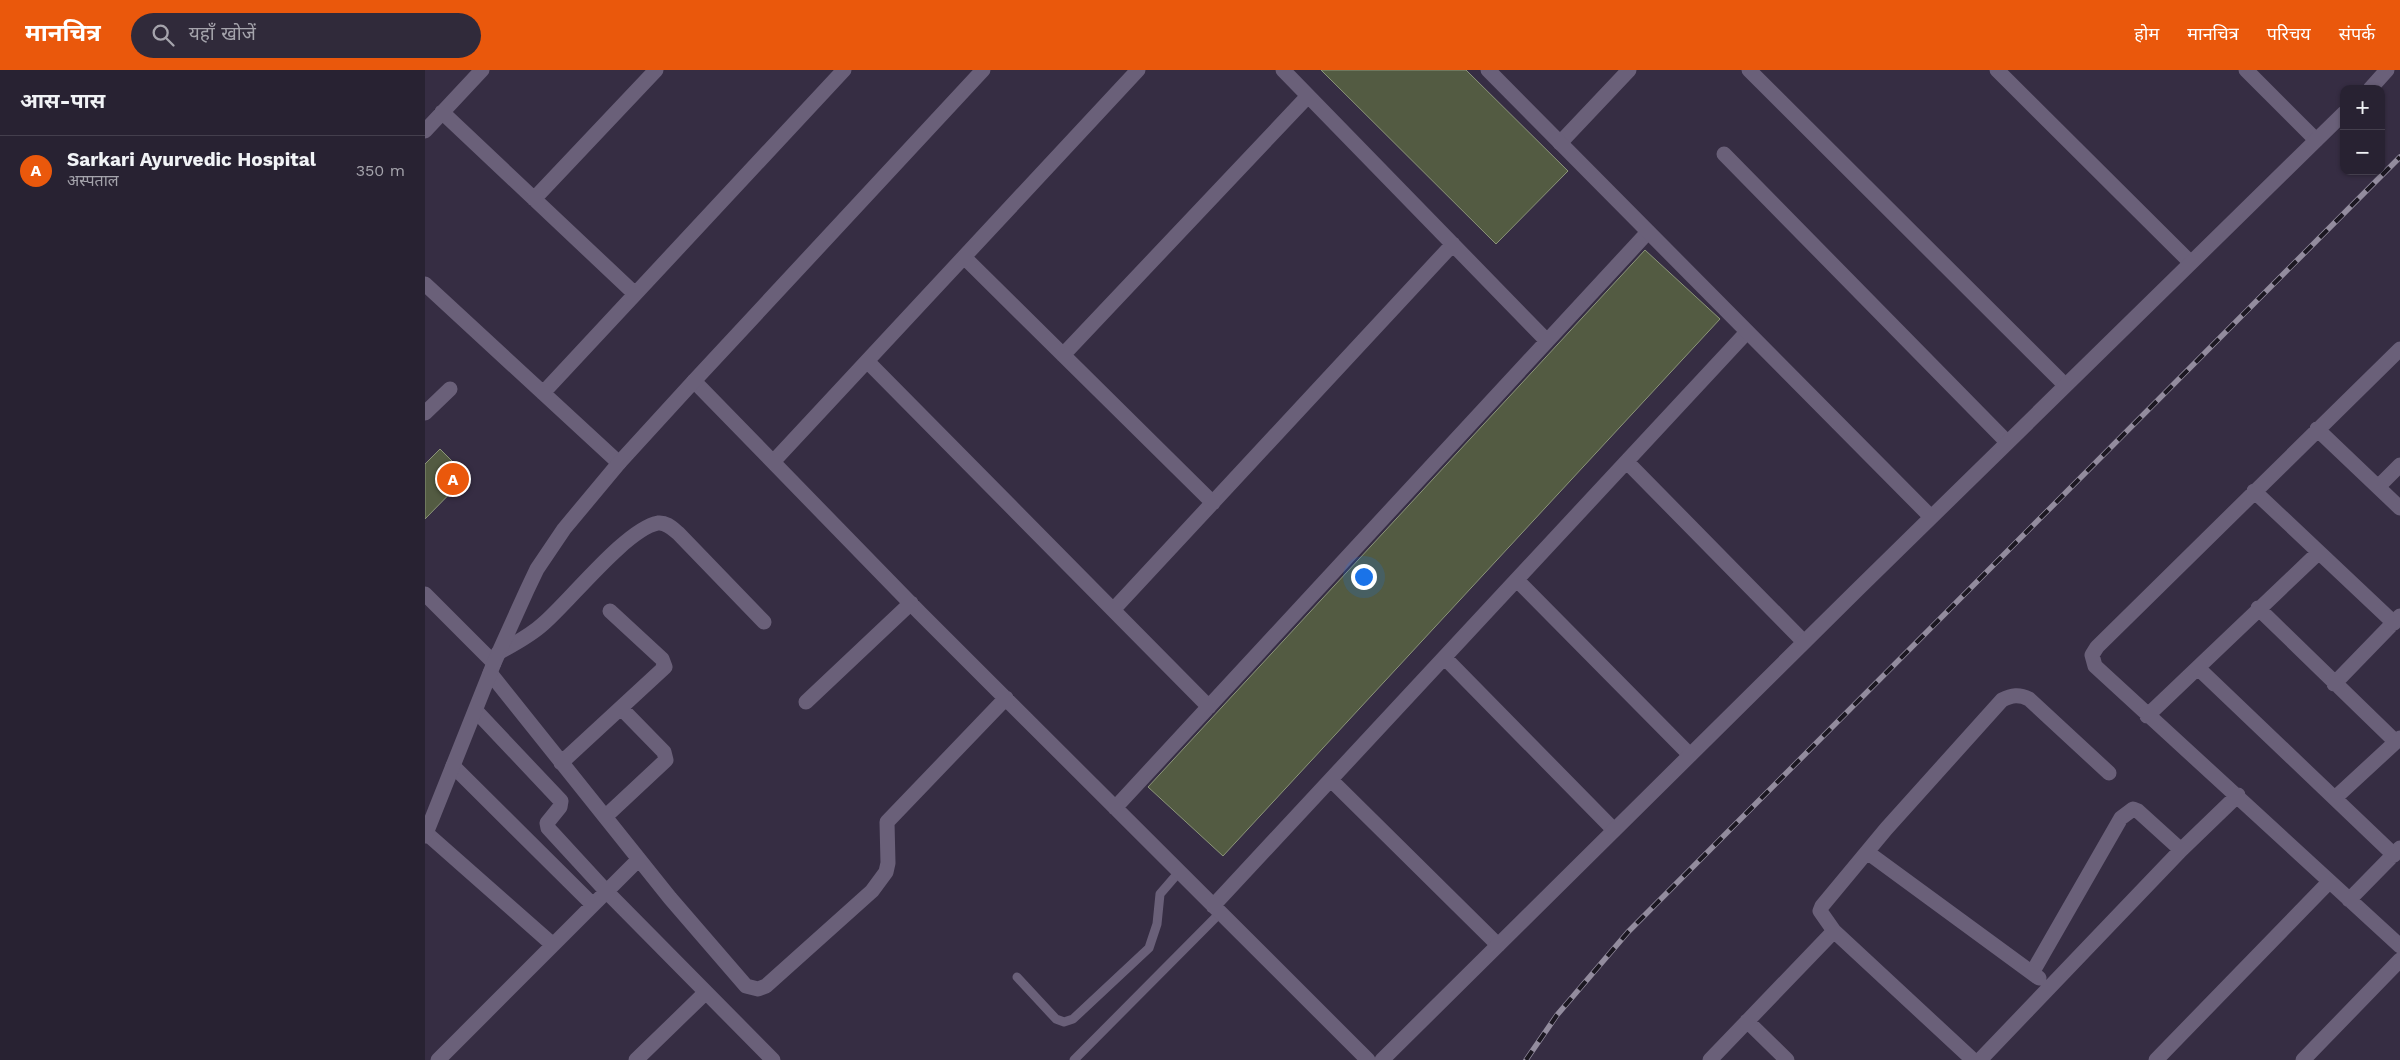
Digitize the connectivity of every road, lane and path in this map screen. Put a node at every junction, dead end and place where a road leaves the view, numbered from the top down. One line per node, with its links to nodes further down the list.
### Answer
1 (482, 70): 15 (street)
2 (844, 70): 27 (street)
3 (983, 70): 33 (street)
4 (1138, 70): 24 (street)
5 (1283, 70): 14 (street)
6 (1488, 70): 19 (street)
7 (1629, 70): 19 (street)
8 (1749, 70): 34 (street)
9 (1997, 70): 25 (street)
10 (2246, 70): 18 (street)
11 (2387, 70): 13 (street)
12 (649, 72): 21 (street)
13 (2374, 85)
14 (1308, 96): 23 (street); 31 (street)
15 (442, 112): 17 (street); 21 (street)
16 (2340, 117): 18 (street)
17 (425, 131)
18 (2316, 140): 25 (street)
19 (1560, 143): 22 (street)
20 (1724, 154): 39 (street)
21 (534, 199): 27 (street)
22 (1648, 232): 28 (street); 29 (street)
23 (1453, 244): 29 (street); 46 (street)
24 (964, 257): 31 (street); 32 (street)
25 (2190, 262): 34 (street)
26 (425, 284): 36 (street)
27 (635, 294): 36 (street)
28 (1747, 332): 41 (street); 48 (street)
29 (1547, 341): 65 (street)
30 (2400, 349): 38 (street)
31 (1063, 355): 46 (street)
32 (867, 361): 40 (street); 54 (street)
33 (694, 381): 40 (street); 42 (street)
34 (2065, 385): 39 (street)
35 (450, 389): 37 (street)
36 (543, 393): 42 (street)
37 (425, 413)
38 (2317, 430): 44 (street); 45 (street)
39 (2007, 442): 48 (street)
40 (773, 462): 52 (street)
41 (1627, 462): 50 (street); 58 (street)
42 (619, 463): 60 (street)
43 (2400, 465): 44 (street)
44 (2378, 487): 47 (street)
45 (2254, 492): 49 (street); 68 (street)
46 (1213, 503): 54 (street)
47 (2400, 508)
48 (1931, 518): 58 (street)
49 (2317, 552): 53 (street); 56 (street)
50 (1517, 580): 59 (street); 70 (street)
51 (425, 594): 60 (street)
52 (911, 603): 63 (street); 64 (street)
53 (2258, 608): 61 (street); 62 (street)
54 (1113, 610): 65 (street)
55 (610, 611): 66 (street)
56 (2397, 620): 62 (street)
57 (765, 622): 60 (street)
58 (1804, 642): 70 (street)
59 (1445, 658): 74 (street); 79 (street)
60 (494, 663): 67 (street); 71 (street)
61 (2198, 668): 68 (street); 76 (street)
62 (2334, 684): 69 (street)
63 (1005, 698): 77 (street); 84 (street)
64 (806, 702)
65 (1209, 707): 77 (street)
66 (621, 708): 71 (street); 78 (street)
67 (476, 711): 72 (street); 87 (street)
68 (2147, 716): 75 (street)
69 (2398, 740): 76 (street)
70 (1690, 754): 79 (street)
71 (561, 762): 78 (street)
72 (453, 766): 80 (street); 89 (street)
73 (2109, 773): 82 (street)
74 (1331, 780): 90 (street); 93 (street)
75 (2238, 795): 81 (street); 86 (street)
76 (2335, 798): 83 (street)
77 (1115, 808): 85 (street)
78 (605, 816): 84 (street)
79 (1614, 830): 93 (street)
80 (426, 834): 92 (street)
81 (2181, 850): 96 (street); 98 (street)
82 (1867, 852): 91 (street); 96 (street)
83 (2397, 852): 88 (street)
84 (639, 859): 87 (street)
85 (1179, 872): 90 (street); 97 (lane)
86 (2329, 882): 88 (street); 111 (street)
87 (606, 891): 89 (street); 99 (street)
88 (2349, 900): 94 (street)
89 (593, 905): 92 (street)
90 (1217, 909): 104 (lane); 105 (street)
91 (1834, 932): 100 (street); 109 (street)
92 (553, 945): 101 (street)
93 (1498, 945): 106 (street)
94 (2400, 946)
95 (2400, 960): 112 (street)
96 (2033, 973): 98 (street)
97 (1017, 977)
98 (2050, 986): 110 (street)
99 (705, 993): 102 (street); 103 (street)
100 (1747, 1021): 107 (street); 108 (street)
101 (438, 1060)
102 (637, 1060)
103 (773, 1060)
104 (1074, 1060)
105 (1368, 1060)
106 (1382, 1060)
107 (1710, 1060)
108 (1787, 1060)
109 (1973, 1060)
110 (1980, 1060)
111 (2157, 1060)
112 (2303, 1060)

